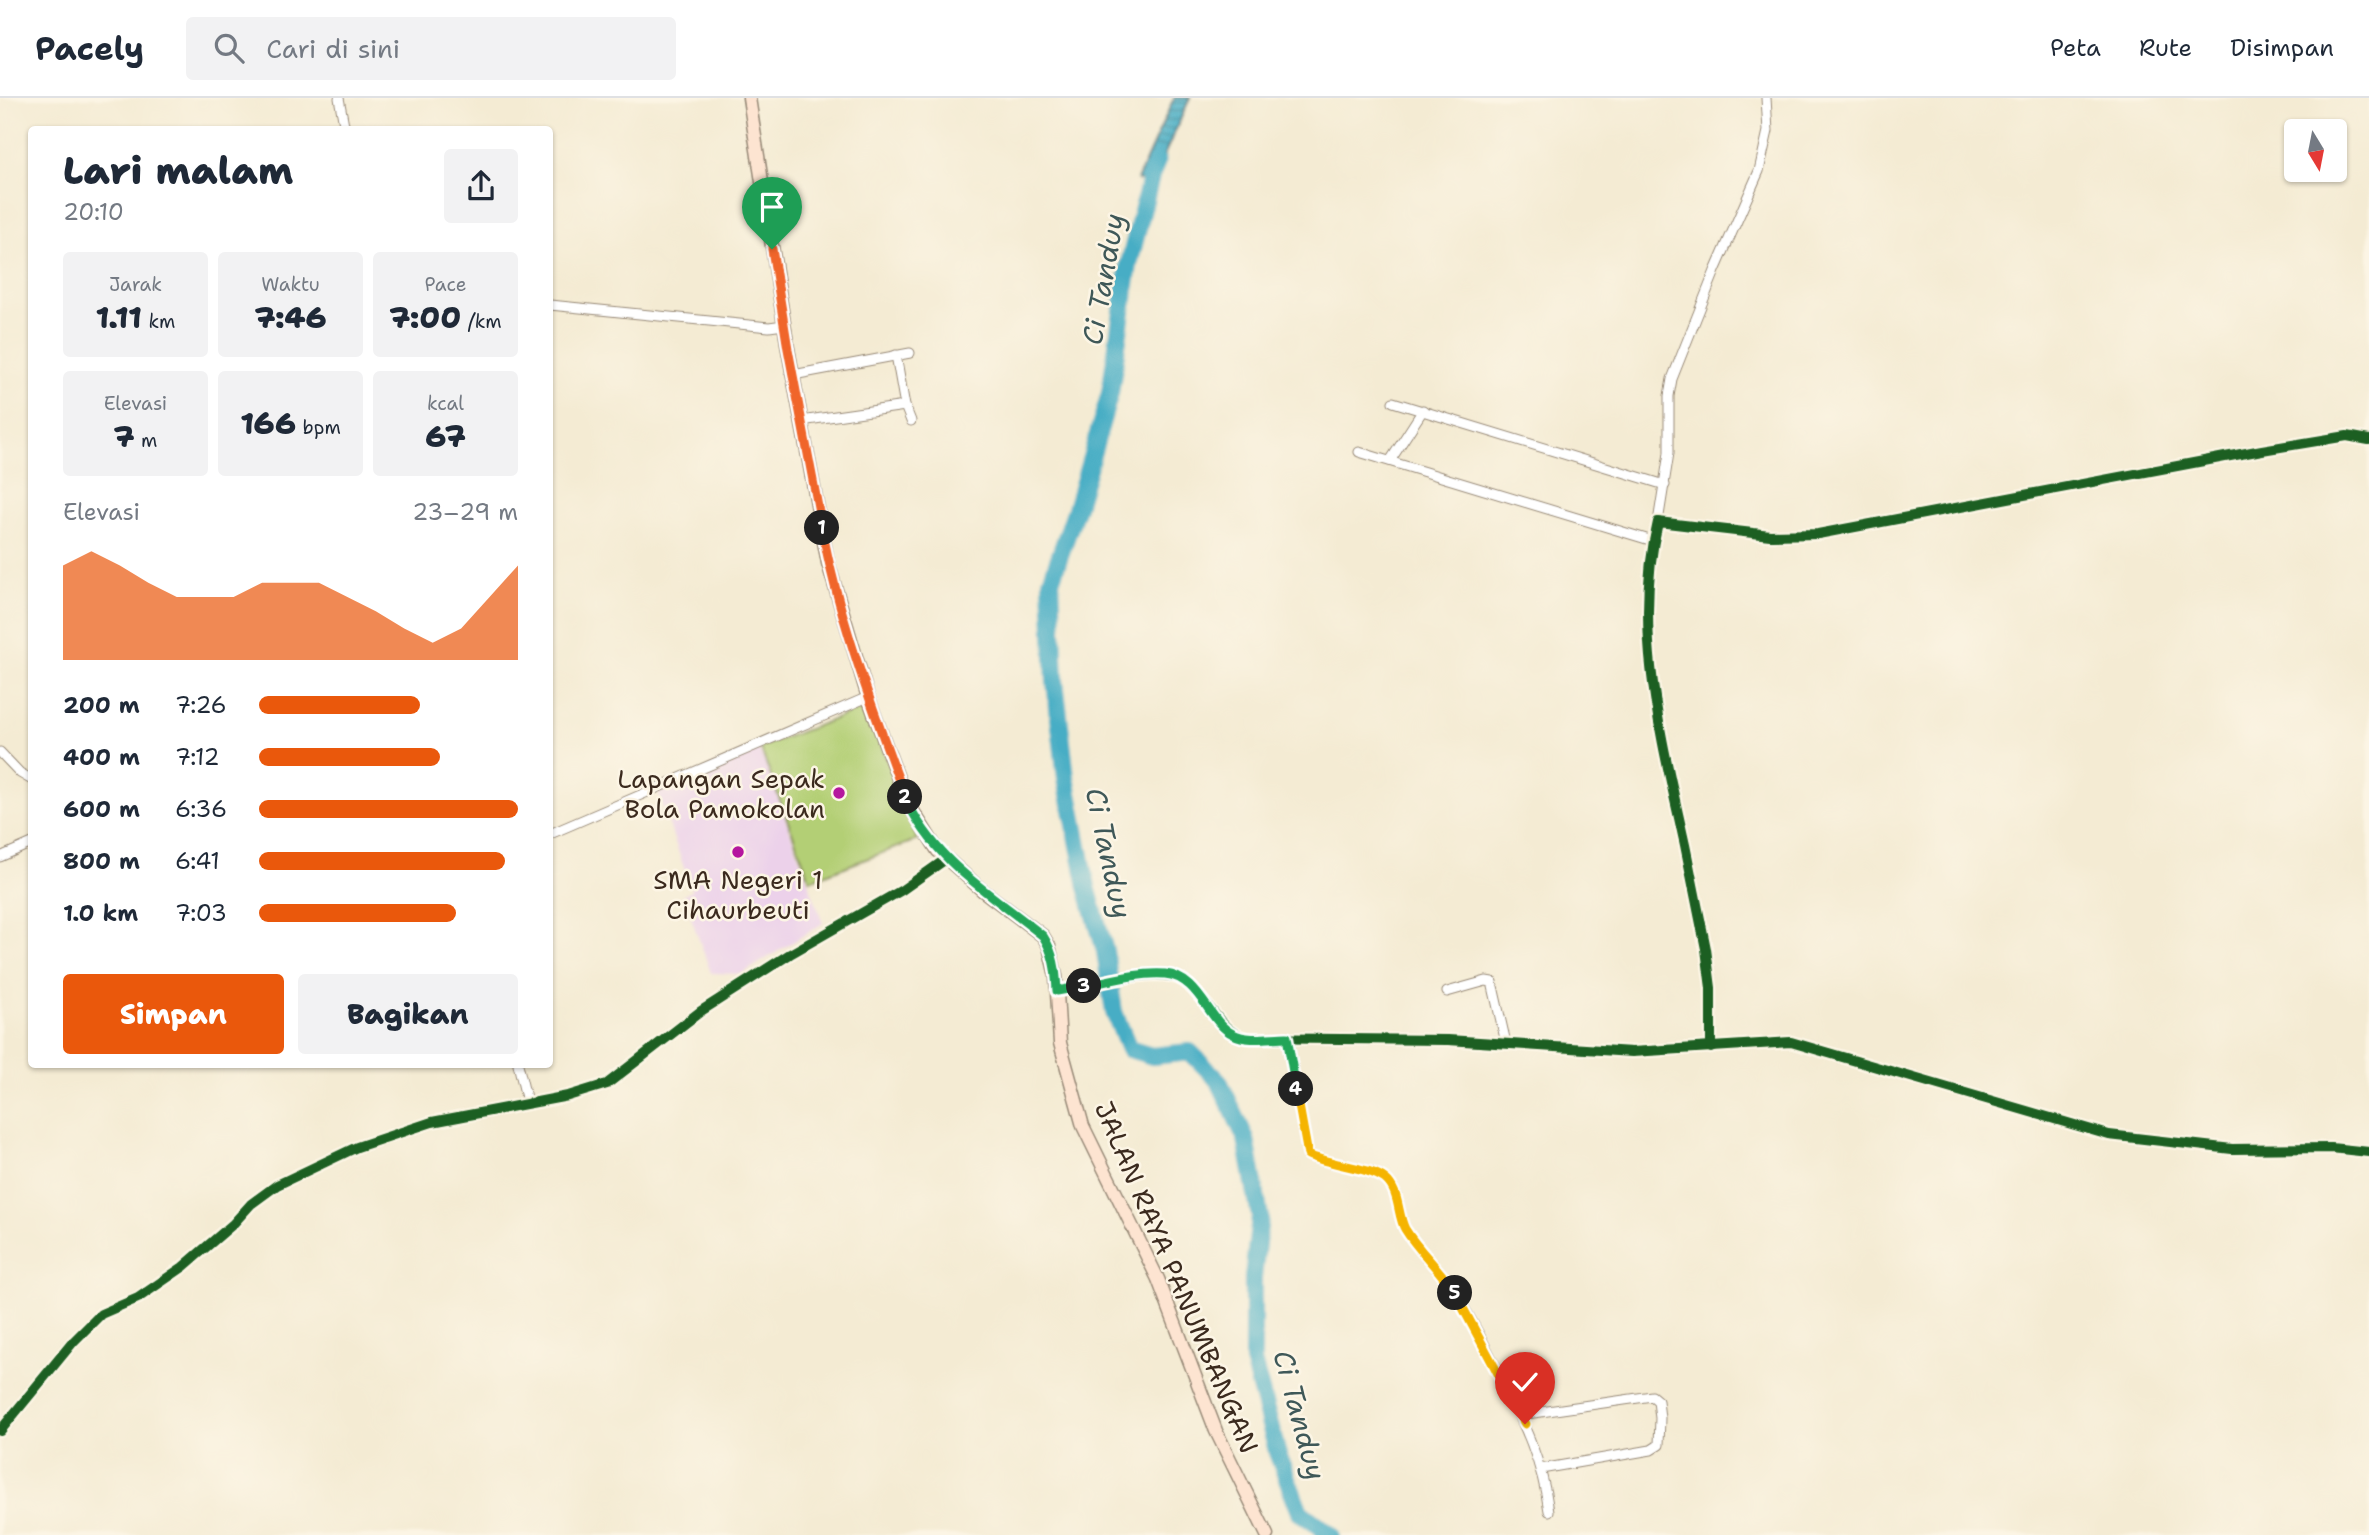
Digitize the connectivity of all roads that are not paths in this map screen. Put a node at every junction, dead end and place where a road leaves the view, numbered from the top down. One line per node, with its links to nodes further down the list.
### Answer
1 (340, 98): 4 (street)
2 (749, 98): 6 (main road, JALAN RAYA PANUMBANGAN)
3 (1766, 98): 18 (street)
4 (344, 126)
5 (553, 305): 6 (street)
6 (784, 325): 9 (main road, JALAN RAYA PANUMBANGAN)
7 (909, 353): 8 (street)
8 (896, 355): 9 (street); 11 (street)
9 (793, 375): 13 (main road, JALAN RAYA PANUMBANGAN)
10 (1393, 402): 12 (street)
11 (905, 406): 13 (street); 14 (street)
12 (1423, 410): 17 (street); 18 (street)
13 (801, 421): 21 (main road, JALAN RAYA PANUMBANGAN)
14 (911, 421)
15 (2369, 440): 19 (street)
16 (1359, 452): 17 (street)
17 (1390, 461): 20 (street)
18 (1665, 485): 19 (street)
19 (1658, 522): 20 (street)
20 (1653, 541): 32 (street)
21 (868, 697): 24 (street); 27 (main road, JALAN RAYA PANUMBANGAN)
22 (0, 752): 23 (street)
23 (28, 778)
24 (553, 833)
25 (28, 845): 26 (street)
26 (0, 857)
27 (946, 859): 28 (main road, JALAN RAYA PANUMBANGAN); 34 (street)
28 (1057, 991): 30 (street); 40 (main road, JALAN RAYA PANUMBANGAN)
29 (1447, 992): 31 (street)
30 (1287, 1037): 31 (street); 36 (street)
31 (1506, 1043): 32 (street)
32 (1711, 1048): 35 (street)
33 (519, 1068): 34 (street)
34 (527, 1102): 37 (street)
35 (2369, 1152)
36 (1520, 1415): 38 (street); 38 (street)
37 (0, 1431)
38 (1541, 1469): 39 (street)
39 (1549, 1511)
40 (1267, 1535)

